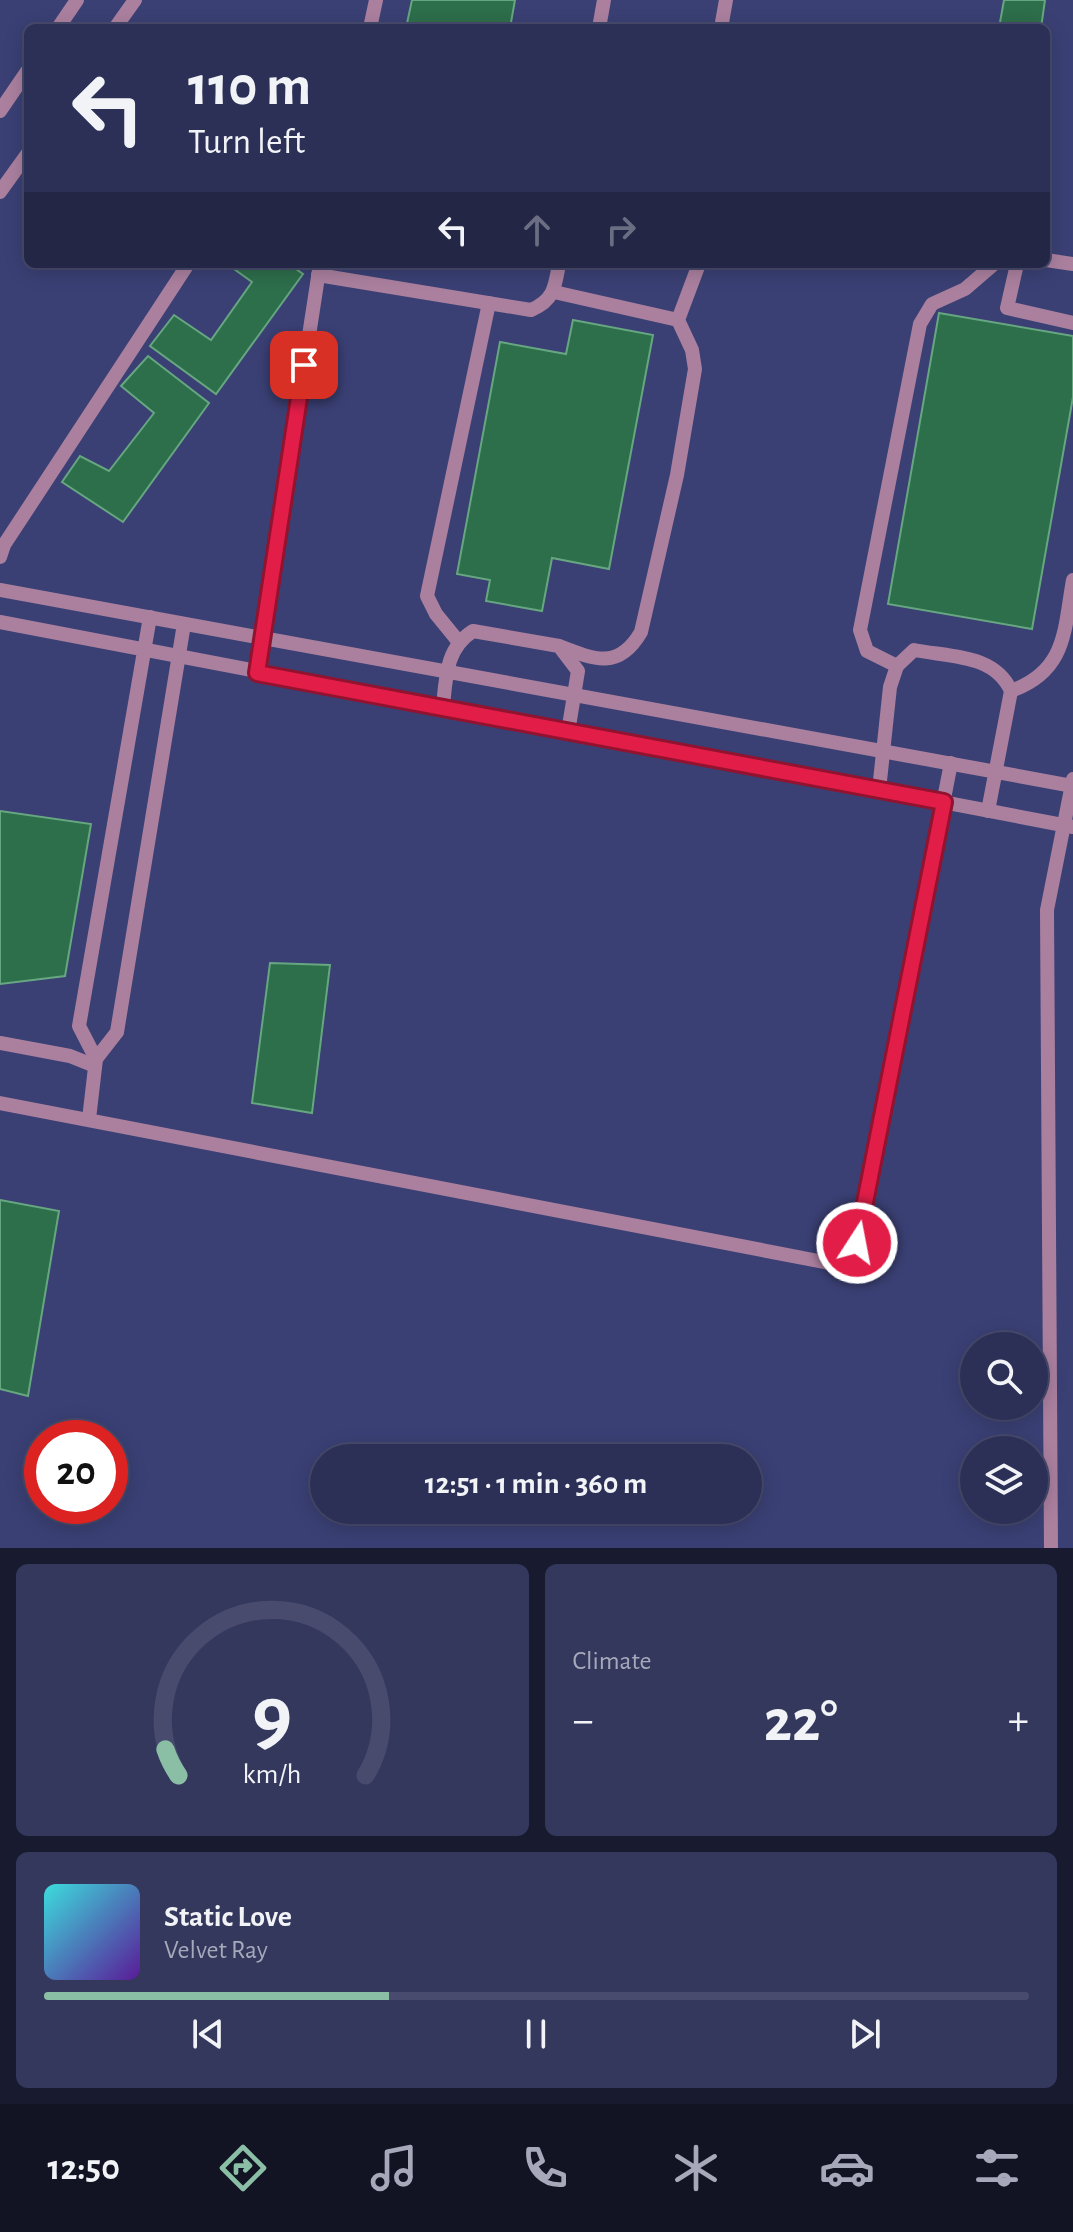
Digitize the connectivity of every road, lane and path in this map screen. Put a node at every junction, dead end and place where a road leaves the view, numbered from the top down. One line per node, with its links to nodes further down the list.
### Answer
1 (77, 0): 6 (street)
2 (135, 0): 7 (street)
3 (376, 0): 8 (street)
4 (604, 0): 9 (street)
5 (726, 0): 10 (street)
6 (61, 24)
7 (118, 24)
8 (371, 24)
9 (600, 24)
10 (722, 24)
11 (24, 76): 12 (street)
12 (0, 111)
13 (24, 159): 14 (street)
14 (0, 192)
15 (1050, 261): 16 (street)
16 (1073, 264)
17 (185, 268): 27 (street)
18 (558, 268): 23 (street)
19 (698, 268): 25 (street)
20 (989, 268): 38 (street)
21 (1016, 268): 26 (street)
22 (319, 269): 24 (street); 33 (street)
23 (554, 292): 24 (street); 25 (street)
24 (489, 303): 34 (street)
25 (678, 320): 35 (street)
26 (1073, 323)
27 (0, 557)
28 (1073, 580): 41 (street)
29 (0, 590): 30 (street)
30 (150, 617): 32 (street); 36 (street)
31 (0, 622): 36 (street)
32 (184, 624): 33 (street); 37 (street)
33 (263, 637): 39 (street); 40 (street)
34 (458, 641): 35 (street); 39 (street)
35 (559, 646): 42 (street)
36 (143, 649): 37 (street); 54 (street)
37 (179, 656): 40 (street); 54 (street)
38 (897, 666): 41 (street); 45 (street)
39 (446, 672): 42 (street); 43 (street)
40 (257, 673): 43 (street)
41 (1011, 691): 47 (street)
42 (575, 696): 44 (street); 45 (street)
43 (443, 706): 44 (street)
44 (568, 732): 49 (street)
45 (883, 751): 46 (street); 49 (street)
46 (951, 763): 47 (street); 50 (street)
47 (997, 772): 48 (street); 51 (street)
48 (1072, 783): 52 (street)
49 (879, 790): 50 (street)
50 (944, 802): 51 (street); 56 (street)
51 (988, 811): 52 (street)
52 (1068, 826): 57 (street)
53 (0, 1043): 54 (street)
54 (96, 1062): 56 (street)
55 (0, 1103): 56 (street)
56 (89, 1119)
57 (1051, 1548)

